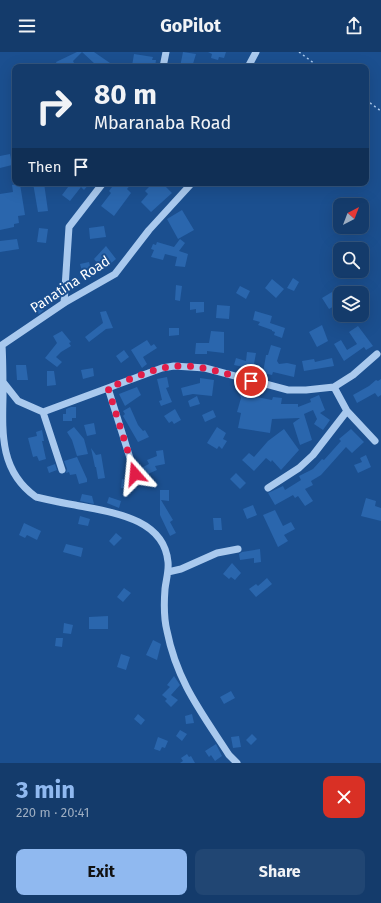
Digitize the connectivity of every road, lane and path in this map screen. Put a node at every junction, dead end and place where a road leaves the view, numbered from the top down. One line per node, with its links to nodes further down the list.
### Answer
1 (166, 52): 4 (street)
2 (256, 52): 5 (street)
3 (299, 52): 6 (path)
4 (164, 64)
5 (250, 64)
6 (315, 64)
7 (369, 102): 8 (path)
8 (381, 111)
9 (101, 186): 11 (street)
10 (189, 186): 11 (street, Panatina Road)
11 (64, 303): 12 (street, Panatina Road)
12 (1, 344): 14 (street)
13 (377, 354): 15 (street)
14 (3, 382): 18 (street); 24 (street)
15 (334, 387): 16 (street); 17 (street)
16 (108, 388): 18 (street); 21 (street)
17 (347, 411): 19 (street); 22 (street)
18 (43, 412): 20 (street)
19 (374, 441)
20 (62, 470)
21 (135, 474)
22 (268, 488)
23 (238, 549): 24 (street)
24 (168, 572): 25 (street)
25 (237, 763)

